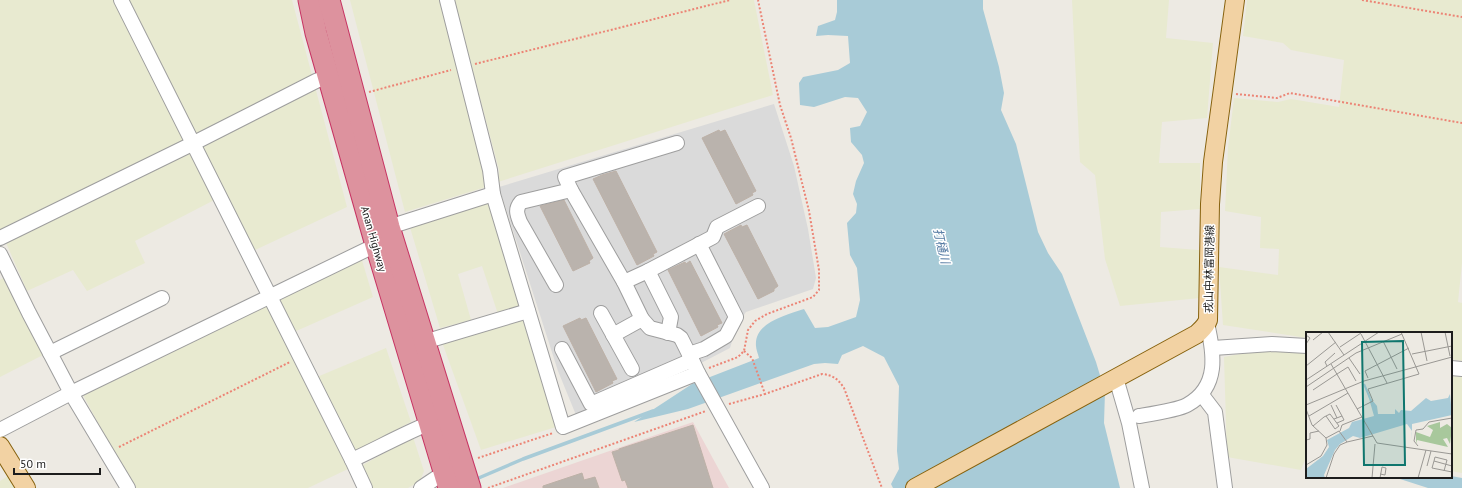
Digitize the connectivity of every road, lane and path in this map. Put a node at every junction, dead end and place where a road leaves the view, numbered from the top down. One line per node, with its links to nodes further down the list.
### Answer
1 (121, 0): 16 (street)
2 (308, 0): 11 (highway, Anan Highway)
3 (330, 0): 13 (highway, Anan Highway)
4 (447, 0): 10 (street)
5 (730, 0): 10 (path)
6 (758, 0): 40 (path)
7 (1235, 0): 12 (main road, 戎山中林富岡港線)
8 (1362, 0): 9 (path)
9 (1462, 17)
10 (464, 66): 13 (path); 18 (street)
11 (328, 76): 16 (street); 23 (highway, Anan Highway)
12 (1223, 93): 14 (path); 33 (main road, 戎山中林富岡港線)
13 (354, 96): 20 (highway, Anan Highway)
14 (1462, 123)
15 (677, 143): 17 (street)
16 (192, 144): 21 (street); 28 (street)
17 (571, 190): 26 (street); 27 (street)
18 (493, 194): 20 (street); 30 (street)
19 (758, 206): 22 (street)
20 (389, 227): 23 (street); 36 (highway, Anan Highway)
21 (0, 238)
22 (699, 244): 25 (street); 43 (street)
23 (376, 245): 28 (street); 54 (highway, Anan Highway)
24 (0, 254): 41 (street)
25 (648, 271): 26 (street); 34 (street)
26 (624, 282): 32 (street)
27 (556, 285)
28 (269, 296): 42 (street); 49 (street)
29 (162, 298): 41 (street)
30 (528, 311): 36 (street); 55 (street)
31 (601, 313): 35 (street)
32 (642, 319): 34 (street); 35 (street)
33 (1207, 323): 38 (street); 48 (main road, 戎山中林富岡港線)
34 (668, 333): 43 (street)
35 (613, 335): 45 (street)
36 (424, 342): 60 (highway, Anan Highway)
37 (1306, 346): 38 (street)
38 (1219, 347): 51 (street)
39 (562, 349): 43 (street)
40 (744, 352): 47 (path); 50 (path)
41 (50, 353): 49 (street)
42 (300, 357): 58 (path); 59 (street)
43 (691, 357): 47 (street)
44 (1452, 368): 46 (street)
45 (632, 369)
46 (1462, 369)
47 (699, 375): 52 (street); 55 (street)
48 (1112, 380): 68 (main road, 戎山中林富岡港線); 69 (street)
49 (71, 393): 56 (street); 58 (street)
50 (765, 394): 52 (path); 67 (path)
51 (1202, 395): 53 (street); 70 (street)
52 (716, 406): 65 (path); 66 (street)
53 (1139, 416)
54 (430, 423): 59 (street); 60 (highway, Anan Highway)
55 (563, 427): 60 (path)
56 (0, 430)
57 (0, 446): 61 (main road)
58 (107, 453): 62 (street)
59 (352, 460): 63 (street)
60 (456, 476): 64 (street)
61 (26, 488)
62 (128, 488)
63 (365, 488)
64 (421, 488)
65 (488, 488)
66 (762, 488)
67 (882, 488)
68 (915, 488)
69 (1142, 488)
70 (1225, 488)

